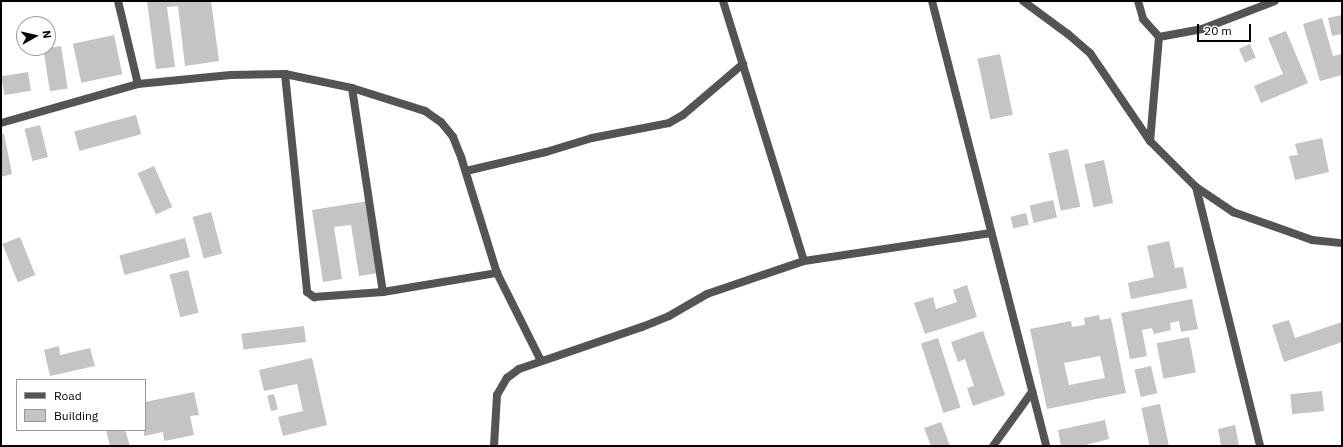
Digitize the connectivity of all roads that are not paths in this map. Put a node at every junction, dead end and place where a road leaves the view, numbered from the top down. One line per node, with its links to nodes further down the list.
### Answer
1 (118, 1): 10 (street)
2 (724, 1): 8 (street)
3 (932, 1): 16 (street)
4 (1023, 1): 13 (street)
5 (1138, 1): 7 (street)
6 (1275, 1): 7 (street)
7 (1159, 37): 13 (street)
8 (743, 64): 14 (street); 18 (street)
9 (285, 74): 10 (street); 11 (street); 20 (street)
10 (138, 84): 12 (street)
11 (352, 88): 14 (street); 20 (street)
12 (1, 123)
13 (1150, 141): 15 (street)
14 (466, 171): 19 (street)
15 (1196, 187): 17 (street); 26 (street)
16 (991, 233): 18 (street); 22 (street)
17 (1342, 243)
18 (804, 261): 21 (street)
19 (497, 273): 20 (street); 21 (street)
20 (383, 292)
21 (541, 361): 23 (street)
22 (1032, 392): 24 (street); 25 (street)
23 (494, 446)
24 (993, 446)
25 (1046, 446)
26 (1260, 446)

